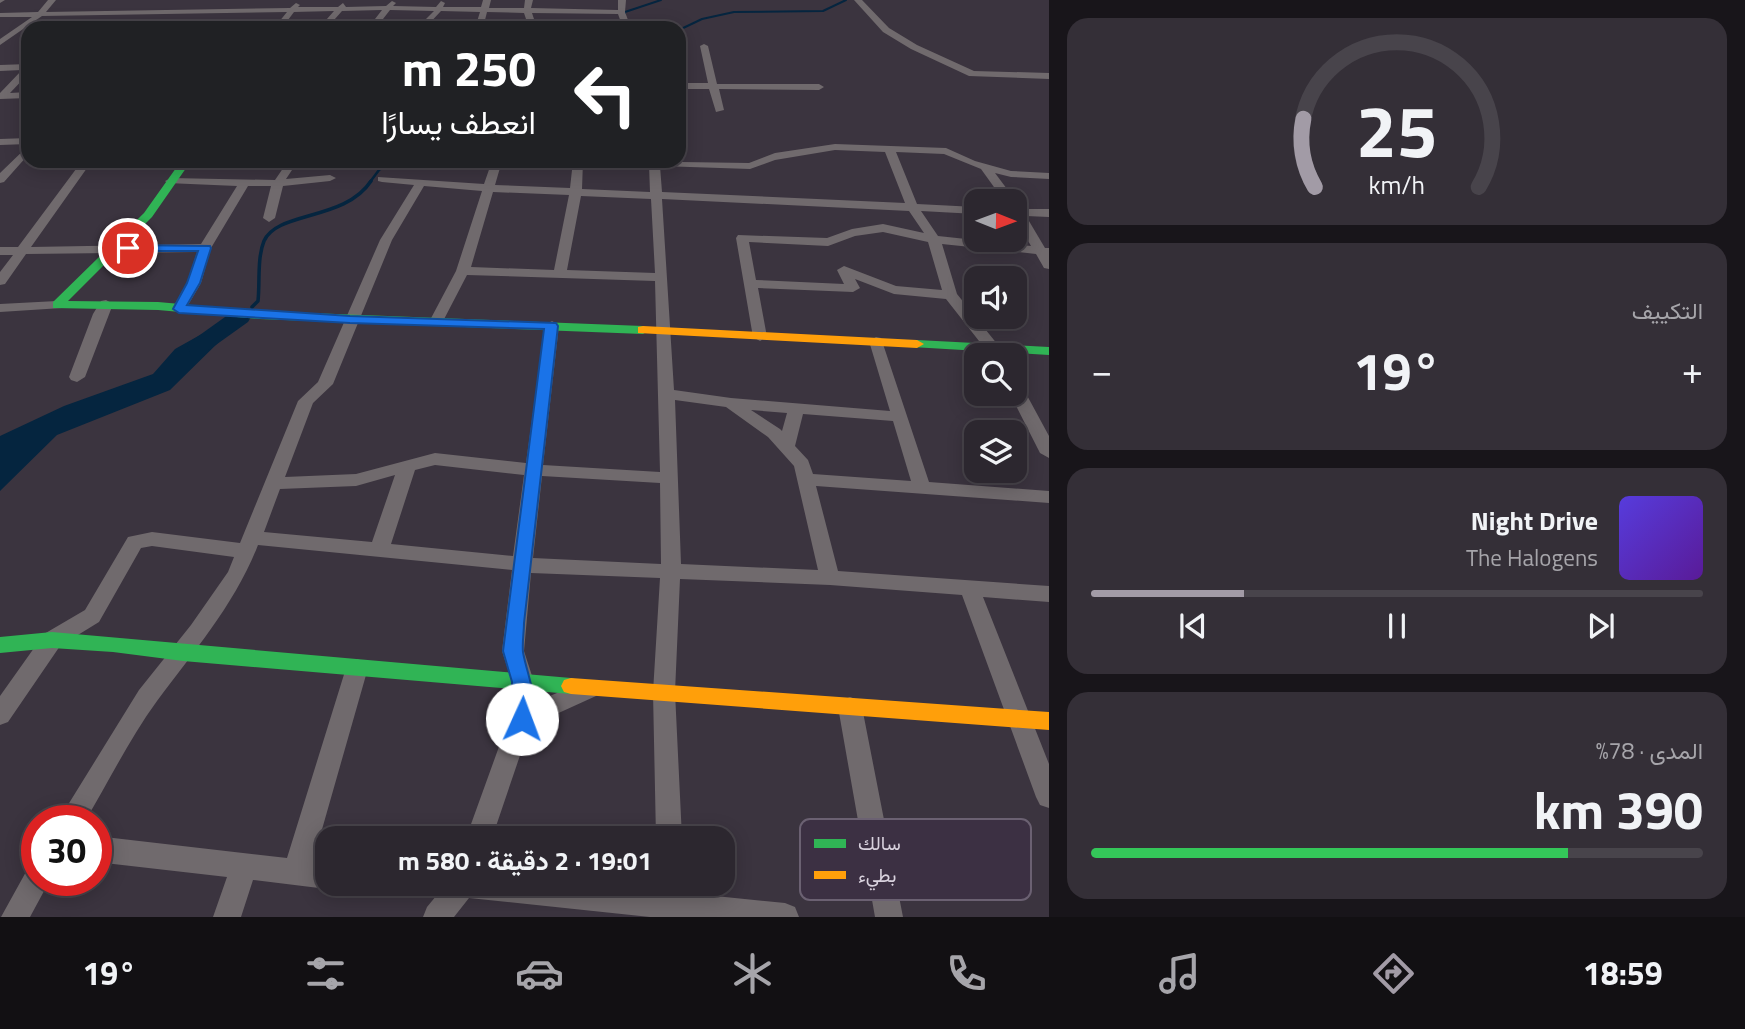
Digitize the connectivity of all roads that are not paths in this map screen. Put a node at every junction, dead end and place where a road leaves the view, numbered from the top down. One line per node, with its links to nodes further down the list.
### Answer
1 (52, 0): 22 (street)
2 (126, 0): 19 (street)
3 (203, 0): 17 (street)
4 (301, 0): 13 (street)
5 (348, 0): 12 (street)
6 (440, 0): 14 (street)
7 (487, 0): 15 (street)
8 (529, 0): 16 (street)
9 (622, 0): 18 (street)
10 (858, 0): 40 (street)
11 (391, 4): 12 (street); 14 (street); 28 (street)
12 (338, 9): 13 (street); 27 (street)
13 (292, 10): 17 (street); 26 (street)
14 (439, 10): 15 (street); 29 (street)
15 (486, 10): 16 (street); 30 (street)
16 (528, 11): 18 (street); 31 (street)
17 (194, 12): 20 (street); 23 (street)
18 (621, 12): 32 (street)
19 (108, 13): 20 (street); 22 (street)
20 (130, 13): 25 (street)
21 (0, 15): 22 (street)
22 (39, 15): 24 (street)
23 (187, 19)
24 (29, 21)
25 (124, 21)
26 (283, 21)
27 (329, 21)
28 (378, 21)
29 (428, 21)
30 (482, 21)
31 (531, 21)
32 (624, 21)
33 (21, 26): 34 (street)
34 (4, 36): 35 (street)
35 (0, 43)
36 (704, 46): 42 (street)
37 (0, 68): 38 (street)
38 (21, 68)
39 (21, 75): 45 (street)
40 (1048, 76)
41 (686, 86): 42 (street)
42 (714, 87): 43 (street); 46 (street)
43 (819, 87)
44 (21, 95): 45 (street)
45 (1, 96)
46 (719, 110)
47 (21, 141): 48 (street)
48 (0, 142)
49 (889, 149): 51 (street); 52 (street); 71 (street)
50 (21, 157): 62 (street)
51 (686, 163)
52 (985, 167): 59 (street); 68 (street)
53 (82, 168): 82 (street)
54 (181, 168): 63 (street)
55 (288, 168): 66 (street)
56 (495, 168): 67 (street)
57 (578, 168): 69 (street)
58 (654, 168): 70 (street)
59 (1048, 176)
60 (330, 178): 66 (street)
61 (382, 179): 65 (street)
62 (0, 180)
63 (171, 181): 64 (street); 79 (street)
64 (245, 182): 66 (street); 80 (street)
65 (421, 182): 67 (street); 95 (street)
66 (278, 183): 75 (street)
67 (488, 188): 69 (street); 85 (street)
68 (1001, 189)
69 (576, 191): 70 (street); 86 (street)
70 (656, 196): 71 (street); 87 (street)
71 (913, 208): 72 (street); 78 (street)
72 (964, 210)
73 (1027, 210): 74 (street)
74 (1048, 213)
75 (269, 218)
76 (1027, 228): 83 (street)
77 (742, 238): 78 (street); 89 (street); 99 (street)
78 (934, 239): 83 (street); 90 (street)
79 (115, 248): 80 (street); 82 (street); 92 (street)
80 (205, 248): 94 (street)
81 (0, 251): 82 (street)
82 (22, 251): 88 (street)
83 (1043, 252): 84 (street)
84 (1048, 265)
85 (463, 271): 86 (street); 96 (street)
86 (560, 274): 87 (street)
87 (662, 277): 98 (street)
88 (0, 281)
89 (757, 284): 90 (street); 99 (street)
90 (950, 295): 101 (street)
91 (106, 304): 92 (street); 94 (street); 105 (street)
92 (57, 305): 93 (street)
93 (0, 308)
94 (179, 309): 95 (street)
95 (350, 320): 96 (street); 119 (street)
96 (436, 322): 97 (street)
97 (552, 326): 98 (street); 116 (street)
98 (665, 332): 99 (street); 106 (street)
99 (767, 337): 100 (street)
100 (876, 341): 102 (street); 110 (street)
101 (989, 343)
102 (964, 348)
103 (1027, 351): 104 (street)
104 (1048, 351)
105 (77, 377)
106 (667, 394): 107 (street); 117 (street)
107 (731, 403): 109 (street); 113 (street)
108 (1024, 406): 111 (street)
109 (796, 408): 110 (street); 113 (street)
110 (900, 417): 120 (street)
111 (1030, 417): 112 (street); 114 (street)
112 (1048, 418)
113 (787, 445): 118 (street)
114 (1048, 453)
115 (407, 467): 116 (street); 119 (street); 123 (street)
116 (535, 470): 117 (street); 124 (street)
117 (667, 478): 125 (street)
118 (807, 479): 120 (street); 126 (street)
119 (274, 483): 122 (street)
120 (922, 487): 121 (street)
121 (1048, 497)
122 (248, 544): 123 (street); 129 (street); 131 (street)
123 (379, 550): 124 (street)
124 (522, 564): 125 (street); 133 (street)
125 (671, 572): 126 (street); 135 (street)
126 (830, 578): 127 (street)
127 (970, 589): 128 (street); 139 (street)
128 (1048, 594)
129 (52, 640): 130 (street); 131 (street); 137 (street)
130 (0, 645)
131 (183, 653): 132 (street); 142 (street)
132 (357, 668): 133 (street); 148 (street)
133 (523, 682): 134 (street); 138 (street)
134 (591, 688): 135 (street); 138 (street)
135 (664, 692): 136 (street); 145 (street)
136 (850, 707): 139 (street); 143 (street)
137 (0, 715)
138 (522, 719): 144 (street)
139 (1020, 719): 140 (street); 141 (street)
140 (1048, 721)
141 (1048, 796)
142 (81, 805)
143 (871, 819)
144 (484, 826)
145 (669, 826)
146 (112, 851): 147 (street)
147 (244, 867): 148 (street); 157 (street)
148 (296, 874): 149 (street)
149 (315, 875)
150 (27, 896): 156 (street)
151 (454, 896): 158 (street)
152 (540, 896): 155 (street)
153 (669, 896): 155 (street)
154 (678, 896): 159 (street)
155 (623, 909)
156 (15, 917)
157 (227, 917)
158 (438, 917)
159 (785, 917)

